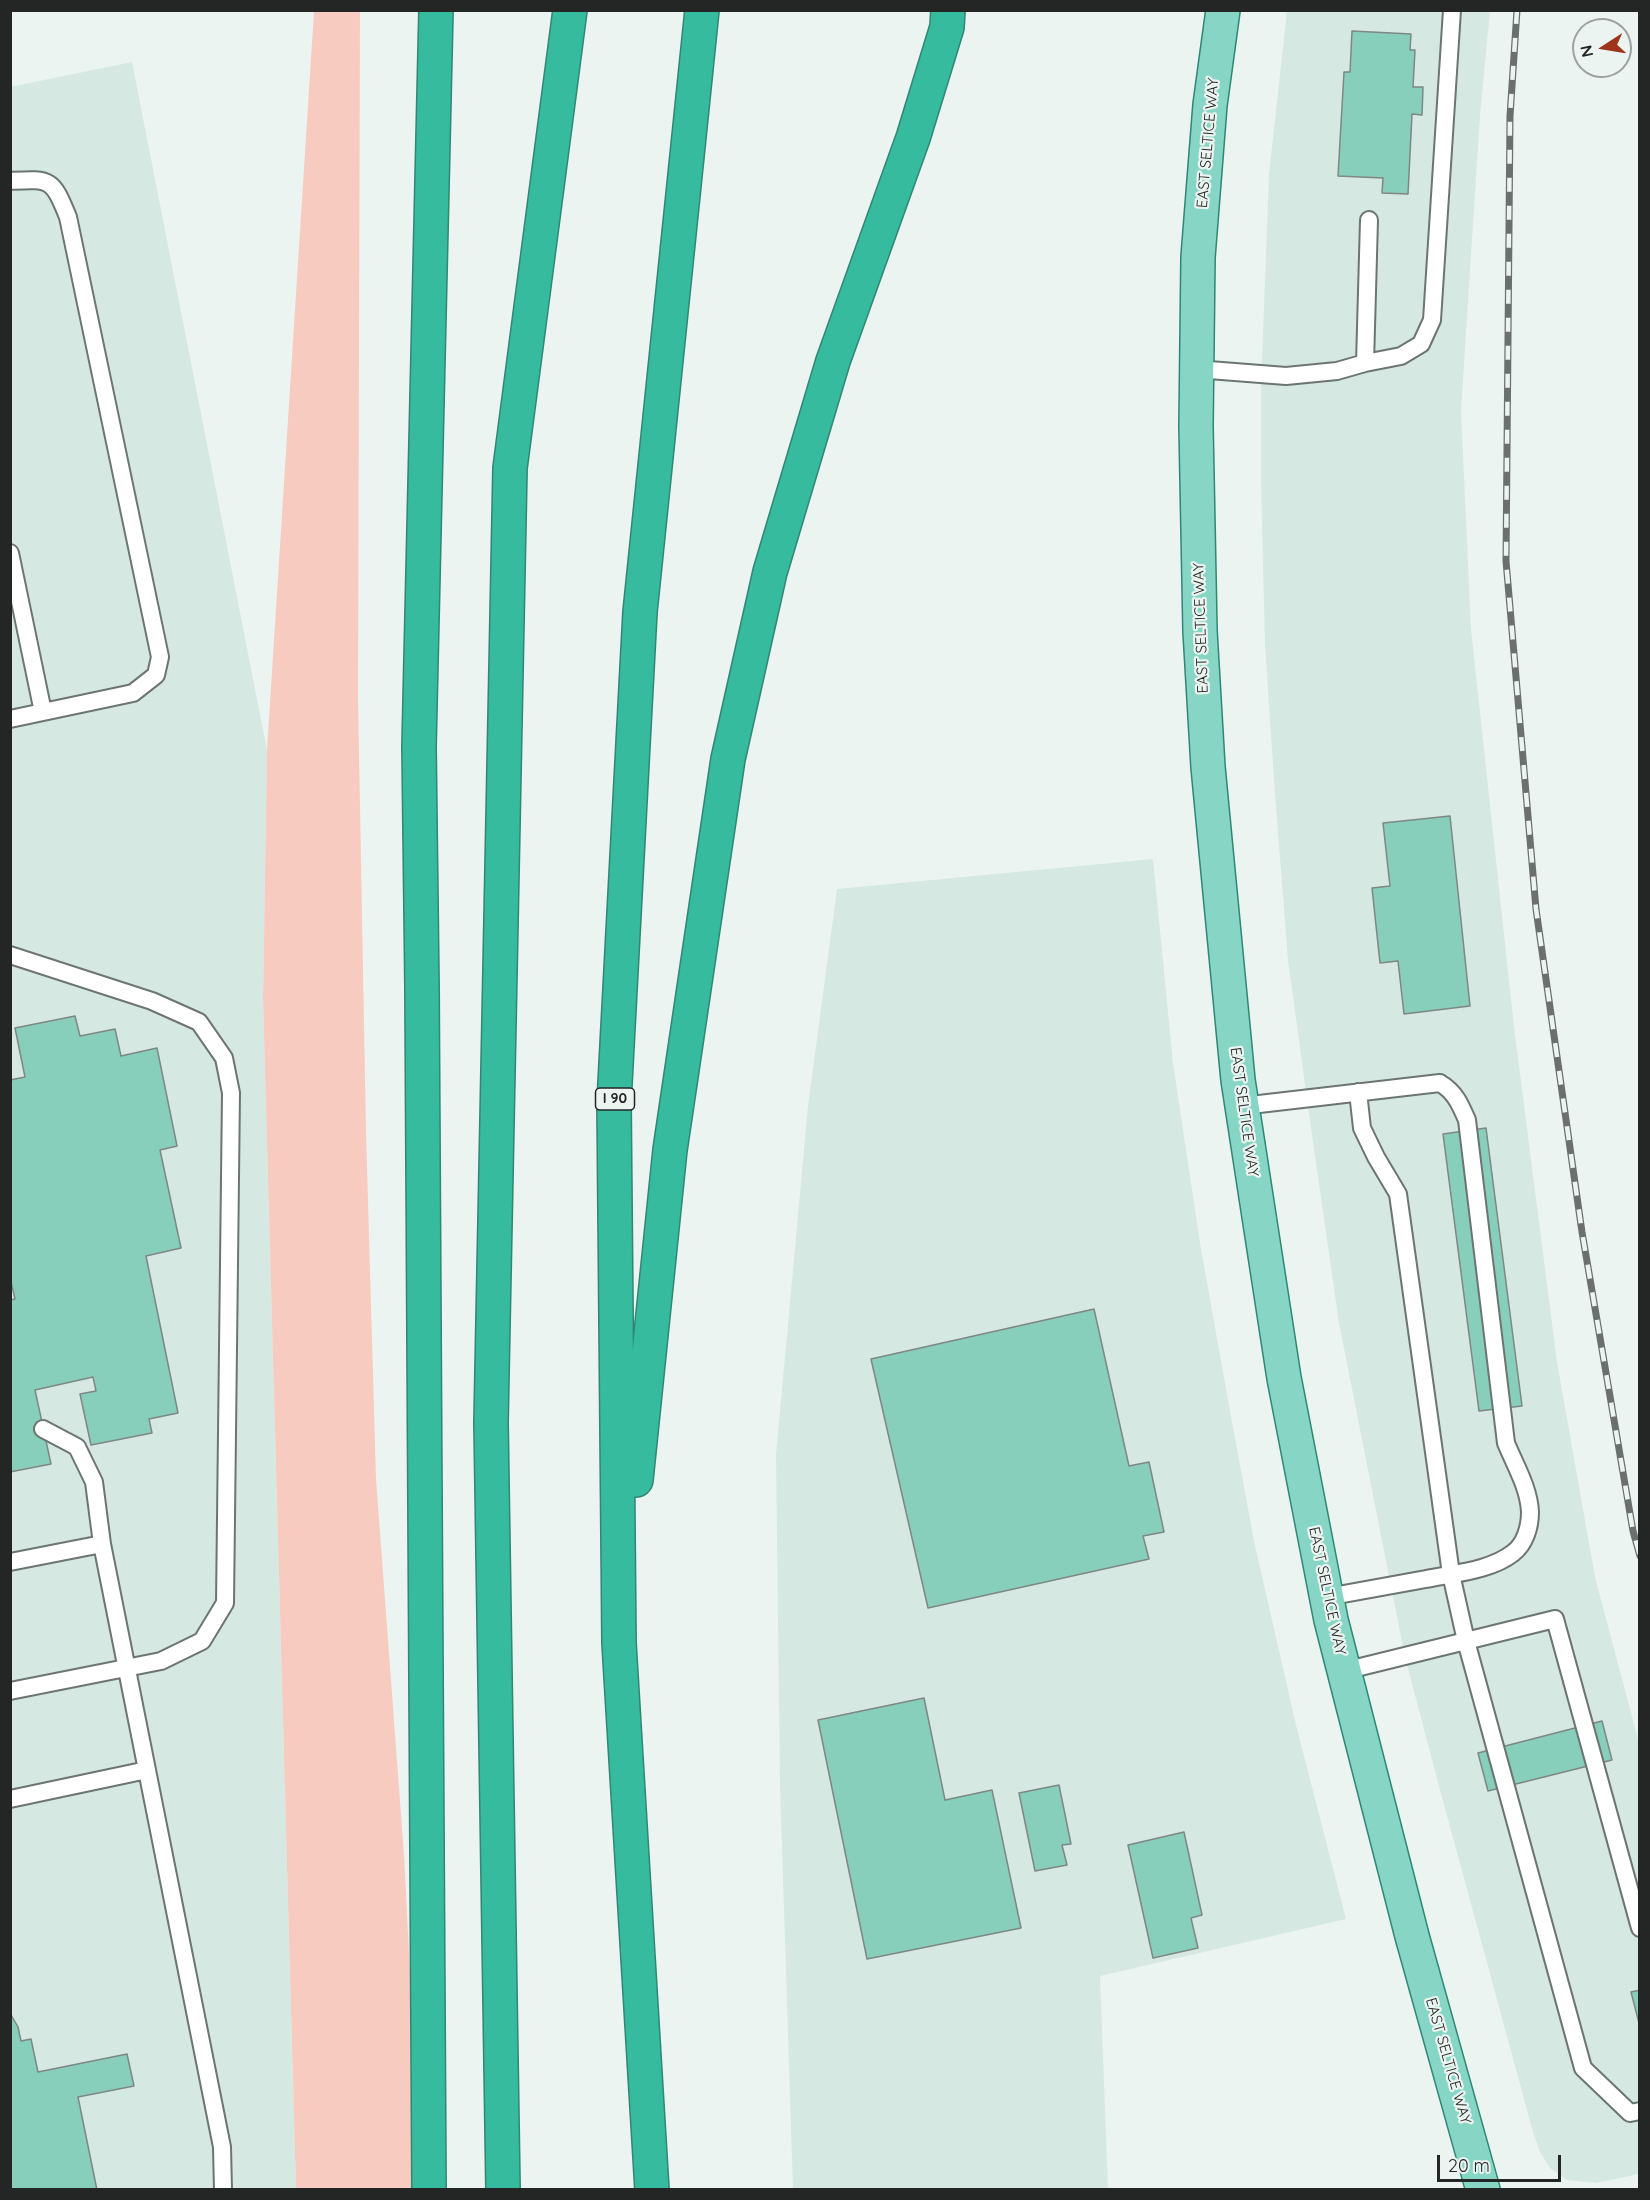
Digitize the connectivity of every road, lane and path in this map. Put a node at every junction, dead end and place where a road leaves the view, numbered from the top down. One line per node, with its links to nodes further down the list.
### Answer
1 (436, 10): 32 (highway)
2 (570, 10): 33 (highway)
3 (702, 10): 23 (highway, I 90)
4 (948, 10): 23 (highway)
5 (1223, 10): 10 (main road, EAST SELTICE WAY)
6 (1452, 10): 9 (lane)
7 (10, 181): 12 (lane)
8 (1369, 220): 9 (lane)
9 (1365, 363): 10 (lane)
10 (1197, 369): 16 (main road, EAST SELTICE WAY)
11 (10, 553): 12 (lane)
12 (43, 712): 13 (lane)
13 (10, 719)
14 (10, 955): 24 (lane)
15 (1358, 1092): 16 (lane); 20 (lane); 20 (lane)
16 (1242, 1106): 21 (main road, EAST SELTICE WAY)
17 (43, 1429): 18 (lane)
18 (102, 1544): 19 (lane); 24 (lane)
19 (10, 1562)
20 (1451, 1574): 21 (lane); 22 (lane)
21 (1327, 1597): 25 (main road, EAST SELTICE WAY)
22 (1466, 1641): 25 (lane); 29 (lane); 30 (lane)
23 (619, 1643): 34 (highway, I 90)
24 (127, 1669): 26 (lane); 27 (lane)
25 (1344, 1671): 35 (main road, EAST SELTICE WAY)
26 (10, 1691)
27 (147, 1770): 28 (lane); 31 (lane)
28 (10, 1799)
29 (1640, 1928)
30 (1640, 2111)
31 (223, 2190)
32 (429, 2190)
33 (503, 2190)
34 (652, 2190)
35 (1483, 2190)

